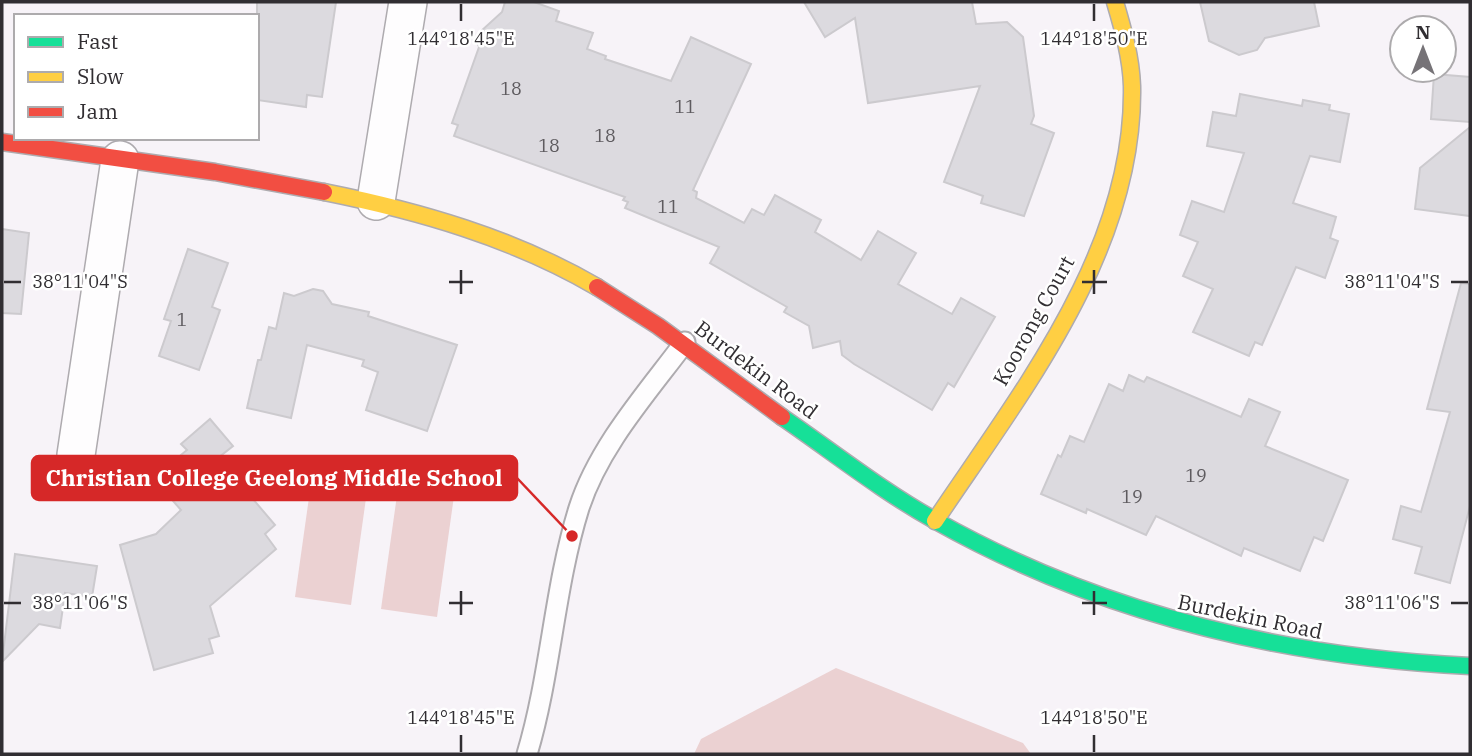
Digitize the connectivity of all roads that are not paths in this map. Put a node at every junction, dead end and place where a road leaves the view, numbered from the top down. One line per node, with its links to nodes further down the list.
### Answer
1 (408, 2): 5 (street)
2 (1115, 2): 8 (street, Koorong Court)
3 (2, 142): 4 (street, Burdekin Road)
4 (120, 160): 5 (street, Burdekin Road); 7 (street)
5 (376, 201): 6 (street, Burdekin Road)
6 (685, 342): 8 (street, Burdekin Road); 10 (lane)
7 (76, 455)
8 (935, 521): 9 (street, Burdekin Road)
9 (1470, 666)
10 (527, 754)

